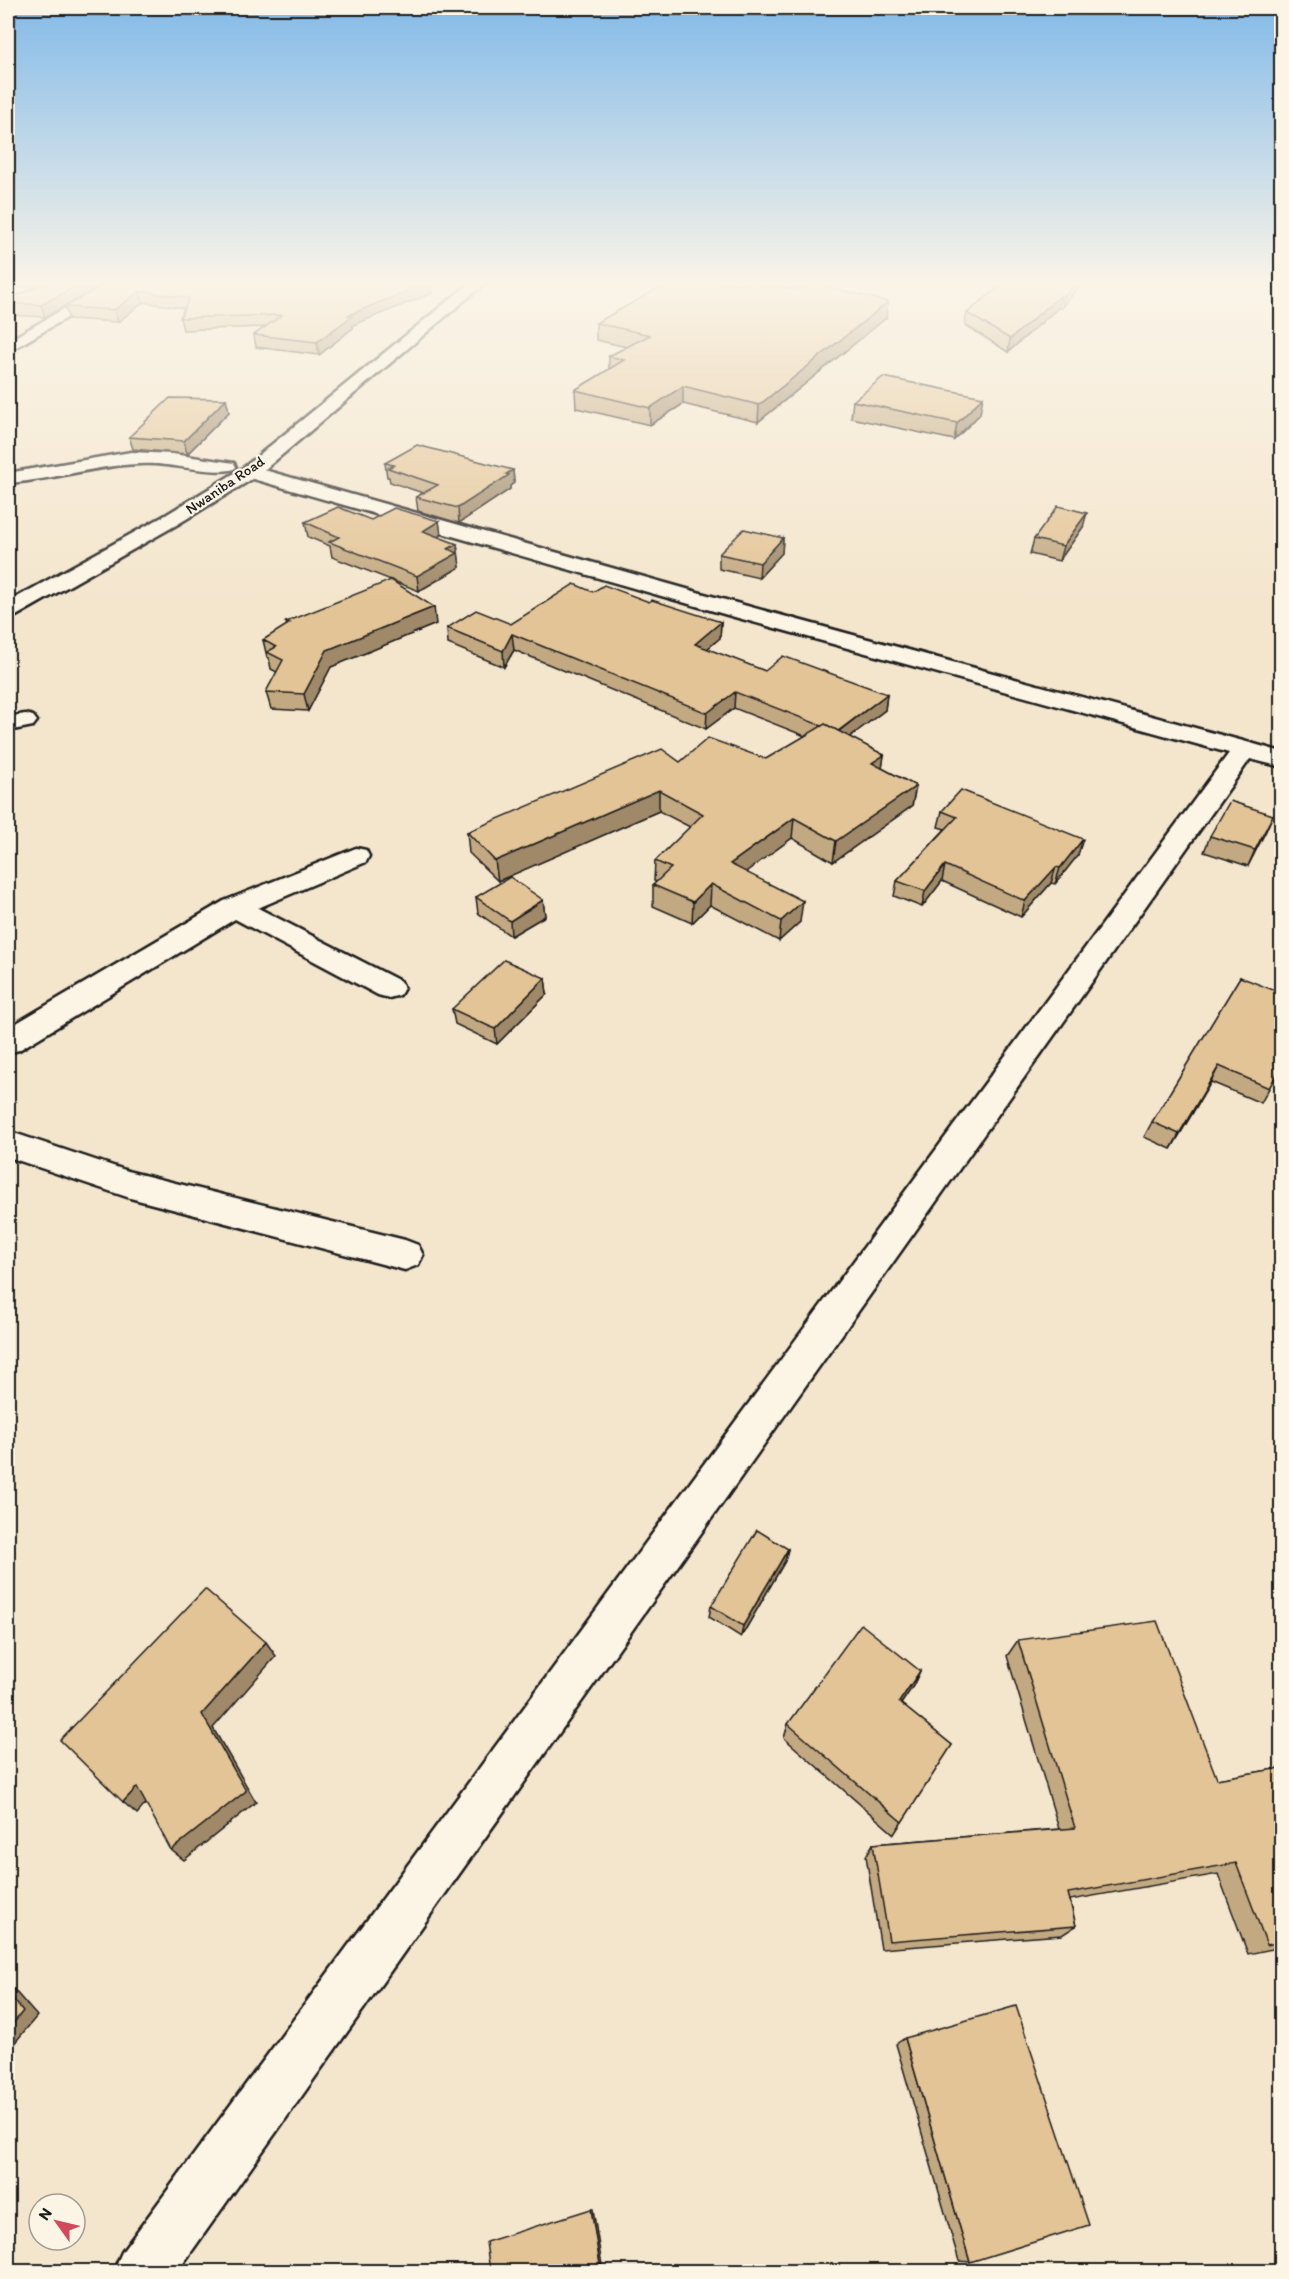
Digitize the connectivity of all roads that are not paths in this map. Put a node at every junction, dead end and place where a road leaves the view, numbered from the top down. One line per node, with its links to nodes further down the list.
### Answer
1 (324, 389): 3 (street)
2 (350, 389): 4 (street, Nwaniba Road)
3 (227, 467): 5 (street); 6 (street)
4 (250, 472): 7 (street, Nwaniba Road); 8 (street)
5 (8, 478)
6 (8, 592)
7 (8, 611)
8 (1263, 755): 15 (street)
9 (356, 856): 10 (street)
10 (234, 907): 11 (street); 12 (street)
11 (388, 988)
12 (8, 1042)
13 (8, 1144): 14 (street)
14 (405, 1255)
15 (142, 2271)

